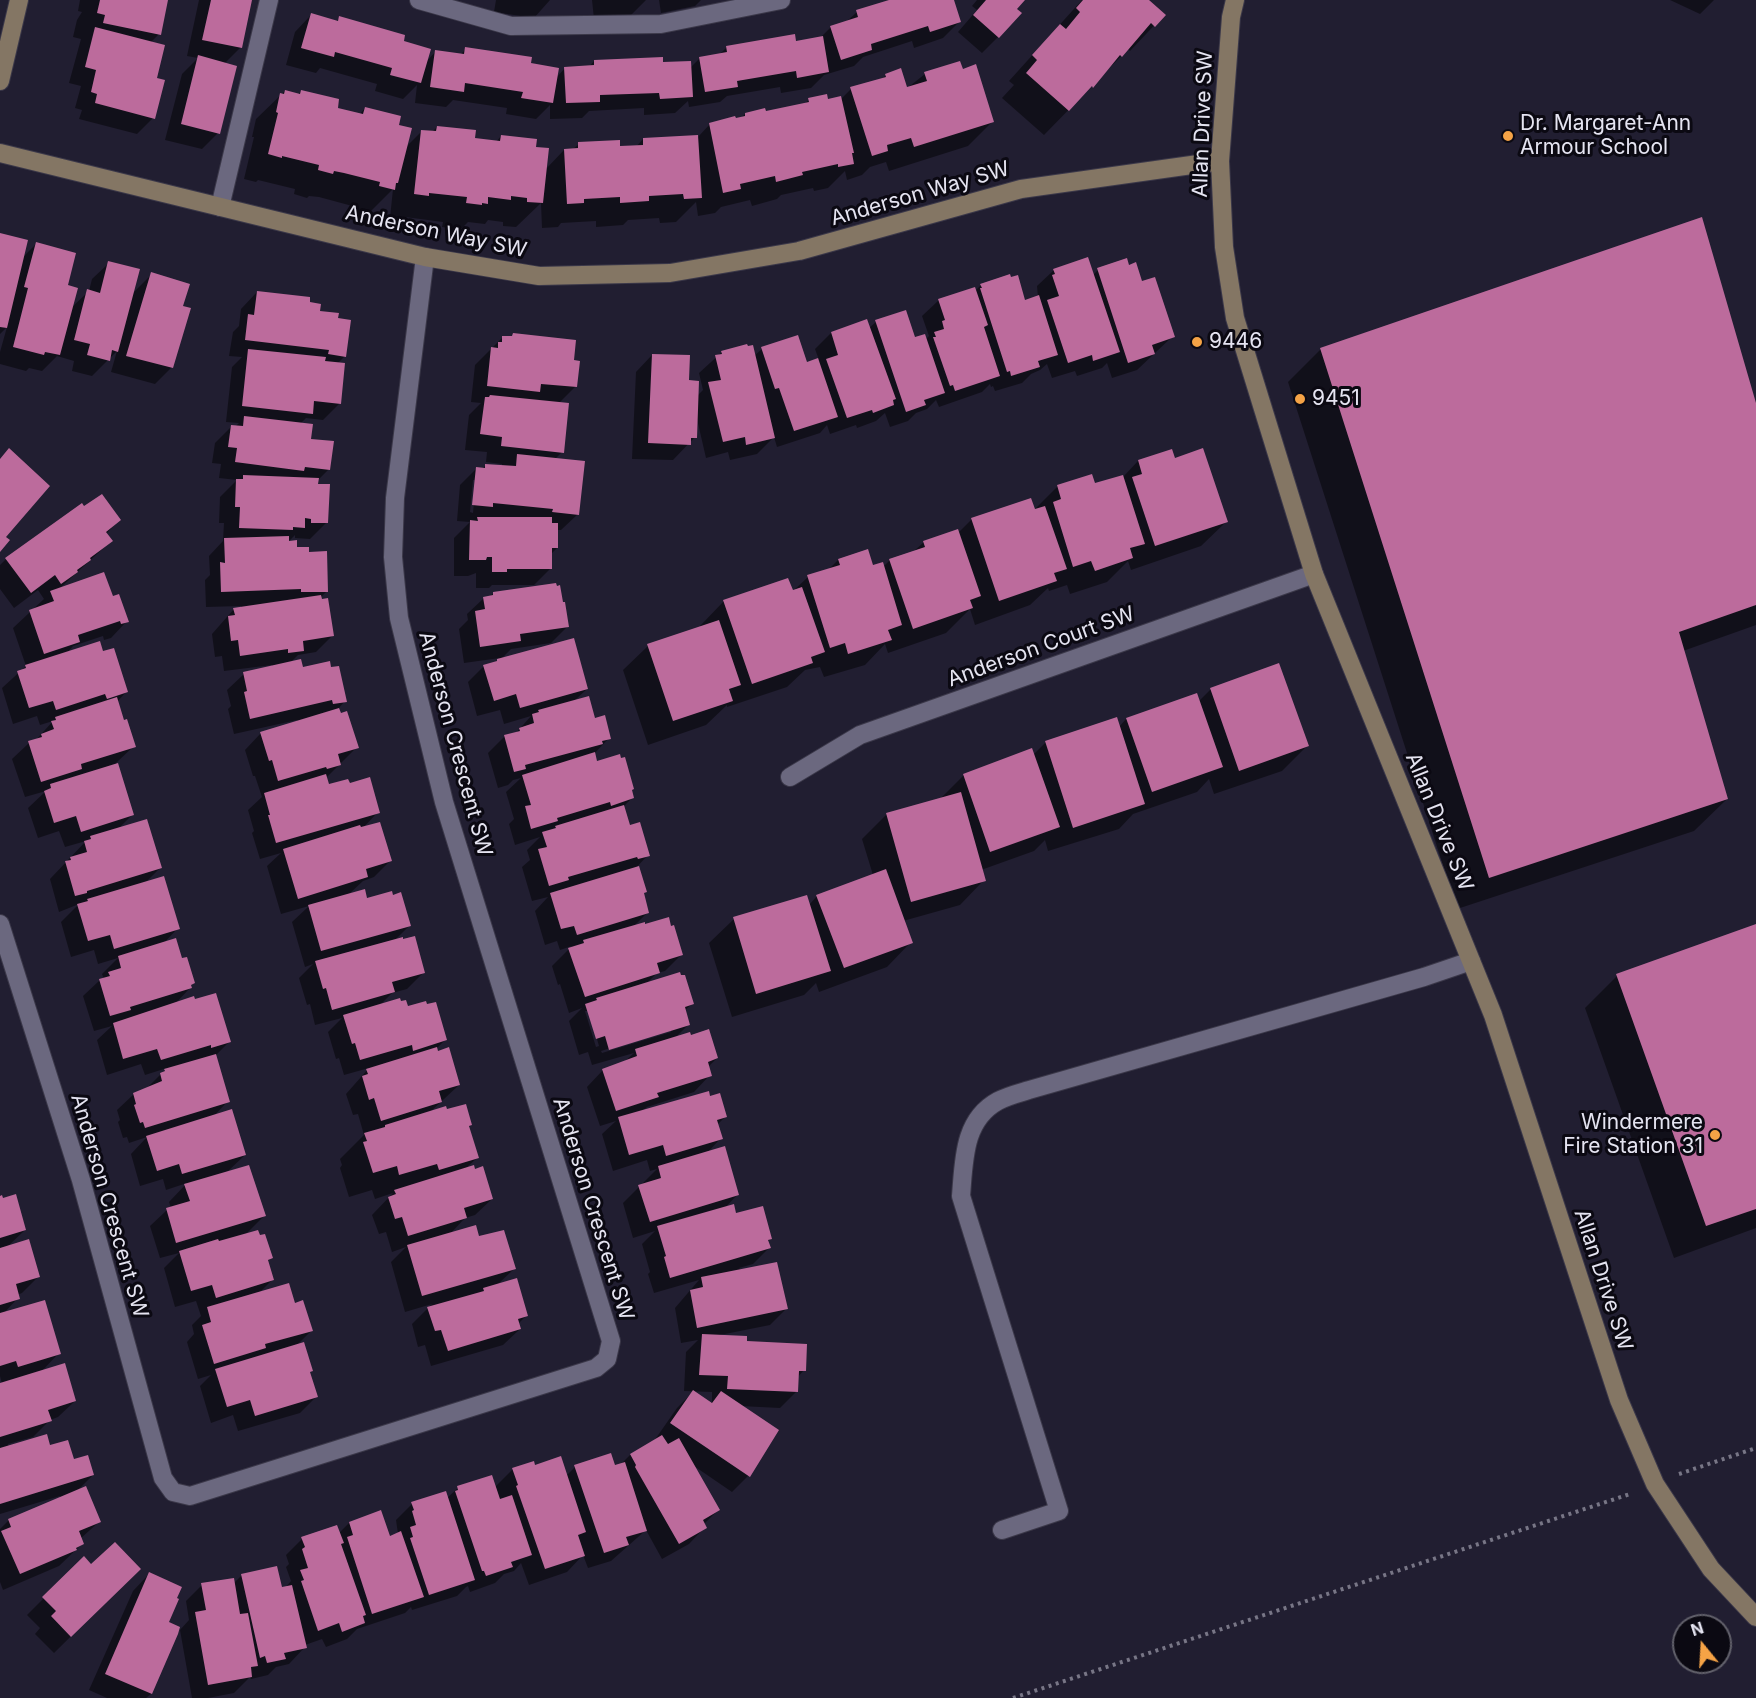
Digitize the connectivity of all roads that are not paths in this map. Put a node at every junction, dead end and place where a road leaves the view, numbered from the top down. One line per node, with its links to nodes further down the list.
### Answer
1 (19, 0): 6 (street)
2 (269, 0): 9 (street)
3 (418, 0): 4 (street)
4 (781, 0)
5 (1235, 0): 8 (street, Allan Drive SW)
6 (0, 81)
7 (0, 153): 9 (street, Anderson Way SW)
8 (1220, 161): 10 (street, Anderson Way SW); 11 (street, Allan Drive SW)
9 (220, 207): 10 (street, Anderson Way SW)
10 (425, 257): 13 (street, Anderson Crescent SW)
11 (1314, 574): 12 (street, Anderson Court SW); 14 (street, Allan Drive SW)
12 (790, 777)
13 (0, 924)
14 (1471, 961): 15 (street); 16 (street, Allan Drive SW)
15 (1002, 1530)
16 (1756, 1617)

